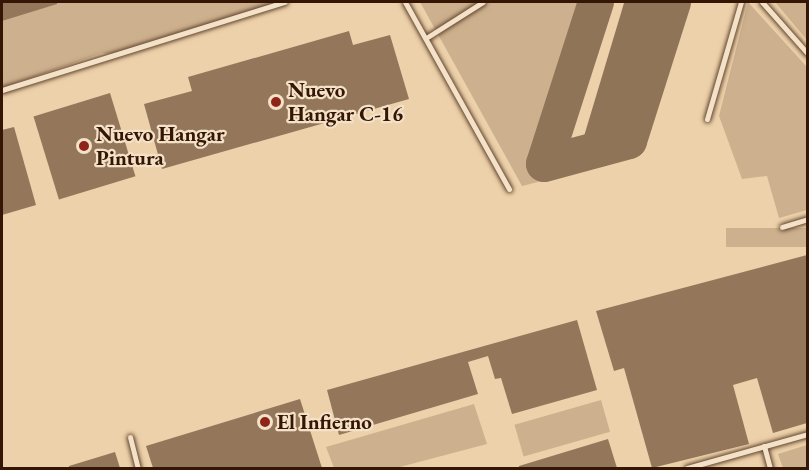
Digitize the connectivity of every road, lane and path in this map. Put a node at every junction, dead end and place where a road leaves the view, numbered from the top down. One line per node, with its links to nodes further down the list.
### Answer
1 (285, 2): 8 (lane)
2 (405, 2): 6 (lane)
3 (483, 2): 6 (lane)
4 (741, 2): 9 (lane)
5 (762, 2): 7 (lane)
6 (426, 38): 10 (lane)
7 (807, 54)
8 (2, 90)
9 (707, 119)
10 (509, 189)
11 (807, 219): 12 (lane)
12 (782, 227)
13 (807, 434): 15 (lane)
14 (130, 437): 16 (lane)
15 (764, 446): 17 (lane); 18 (lane)
16 (138, 468)
17 (687, 468)
18 (770, 468)

